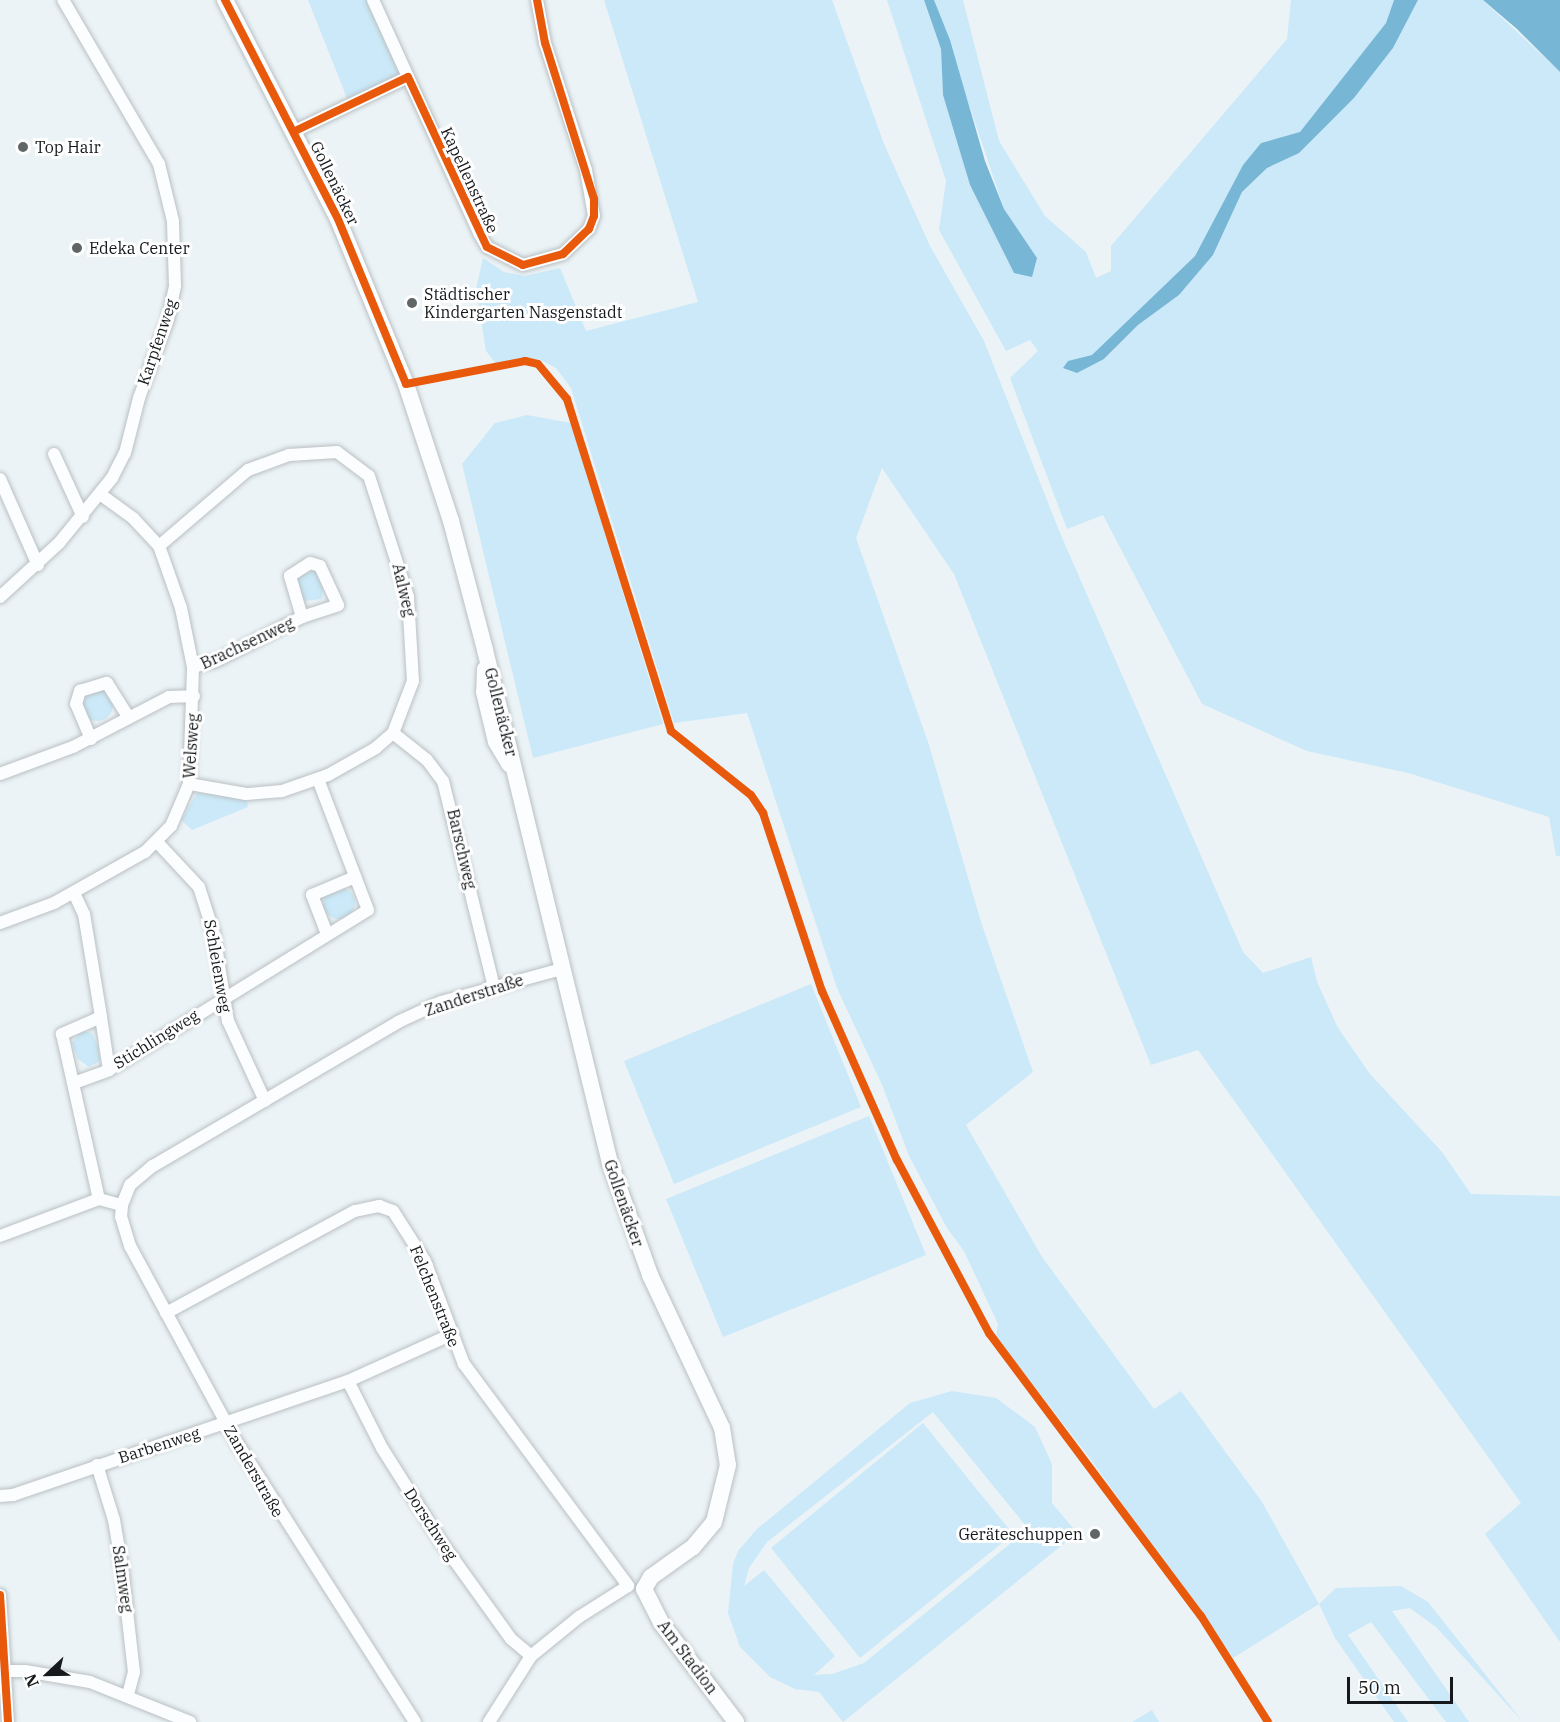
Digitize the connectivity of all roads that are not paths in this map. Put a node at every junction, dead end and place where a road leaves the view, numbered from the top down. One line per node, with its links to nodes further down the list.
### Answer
1 (63, 0): 9 (street, Karpfenweg)
2 (225, 0): 6 (street, Gollenäcker)
3 (373, 0): 5 (street, Kapellenstraße)
4 (537, 0): 5 (street, Kapellenstraße)
5 (408, 77): 6 (street)
6 (295, 131): 28 (street, Gollenäcker)
7 (54, 454): 10 (street)
8 (0, 479): 12 (street)
9 (101, 495): 10 (street, Karpfenweg); 11 (street, Welsweg)
10 (83, 517): 12 (street, Karpfenweg)
11 (159, 546): 15 (street, Welsweg); 18 (street, Aalweg)
12 (38, 565): 13 (street, Karpfenweg)
13 (0, 597)
14 (302, 617): 14 (street, Brachsenweg); 15 (street, Brachsenweg)
15 (193, 667): 16 (street, Welsweg)
16 (194, 696): 17 (street); 22 (street, Welsweg)
17 (129, 718): 19 (street); 19 (street)
18 (393, 733): 21 (street); 29 (street, Barschweg)
19 (91, 739): 20 (street)
20 (0, 774)
21 (318, 779): 22 (street); 24 (street, Stichlingweg)
22 (189, 783): 23 (street, Welsweg)
23 (157, 842): 25 (street, Welsweg); 30 (street, Schleienweg)
24 (355, 877): 27 (street, Stichlingweg); 27 (street)
25 (74, 893): 26 (street, Welsweg); 31 (street, Stichlingweg)
26 (0, 923)
27 (327, 934): 30 (street, Stichlingweg)
28 (562, 969): 29 (street, Zanderstraße); 44 (street, Gollenäcker)
29 (494, 987): 34 (street, Zanderstraße)
30 (223, 998): 32 (street, Stichlingweg); 34 (street, Schleienweg)
31 (101, 1017): 32 (street, Stichlingweg); 33 (street)
32 (109, 1070): 33 (street, Stichlingweg)
33 (74, 1083): 35 (street)
34 (265, 1101): 36 (street, Zanderstraße)
35 (99, 1199): 36 (street); 37 (street)
36 (122, 1205): 38 (street, Zanderstraße)
37 (0, 1236)
38 (166, 1313): 39 (street, Felchenstraße); 41 (street, Zanderstraße)
39 (450, 1335): 40 (street, Barbenweg); 44 (street, Felchenstraße)
40 (348, 1381): 41 (street, Barbenweg); 46 (street, Dorschweg)
41 (225, 1422): 42 (street, Barbenweg); 51 (street, Zanderstraße)
42 (97, 1465): 43 (street, Barbenweg); 48 (street, Salmweg)
43 (0, 1496)
44 (636, 1588): 46 (street); 53 (street, Am Stadion)
45 (0, 1595): 47 (street)
46 (531, 1656): 52 (street)
47 (5, 1671): 48 (street); 49 (street)
48 (128, 1695): 50 (street)
49 (8, 1722)
50 (190, 1722)
51 (415, 1722)
52 (489, 1722)
53 (736, 1722)

